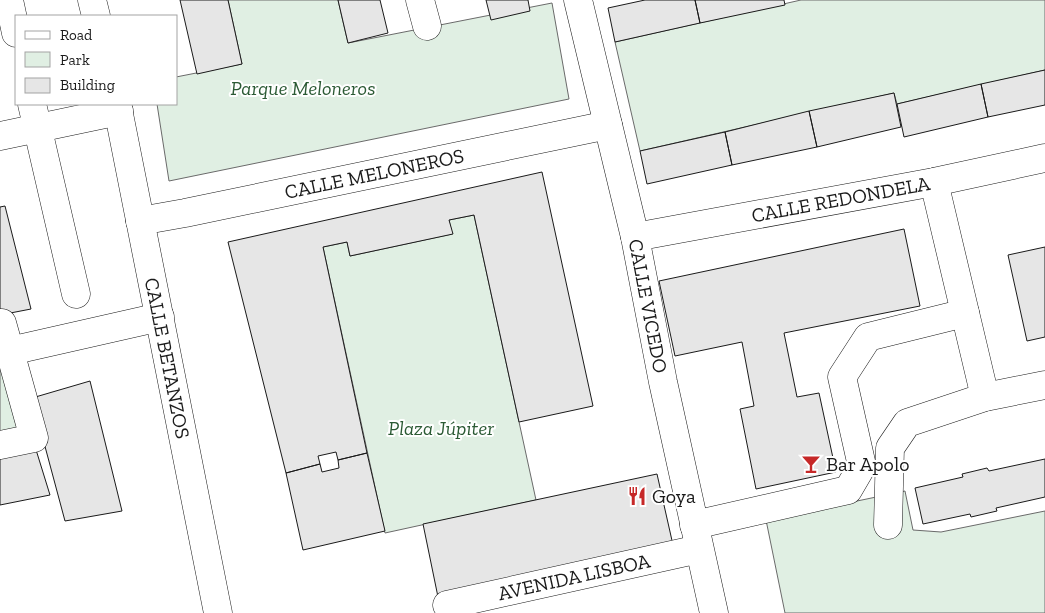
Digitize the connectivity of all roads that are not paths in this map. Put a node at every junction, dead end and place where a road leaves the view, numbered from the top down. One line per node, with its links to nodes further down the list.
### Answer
1 (9, 0): 7 (street)
2 (92, 0): 5 (street)
3 (420, 0): 6 (street)
4 (578, 0): 10 (street, CALLE VICEDO)
5 (96, 15)
6 (427, 26)
7 (15, 28)
8 (118, 108): 9 (street); 14 (street, CALLE BETANZOS)
9 (35, 116): 11 (street); 16 (street)
10 (608, 125): 14 (street, CALLE MELONEROS); 15 (street, CALLE VICEDO)
11 (0, 136)
12 (1045, 158): 13 (street, CALLE REDONDELA)
13 (934, 182): 15 (street, CALLE REDONDELA); 17 (street)
14 (140, 221): 18 (street, CALLE BETANZOS)
15 (635, 237): 25 (street, CALLE VICEDO)
16 (76, 294)
17 (965, 313): 22 (street); 25 (street, AVENIDA LISBOA)
18 (160, 317): 20 (street); 27 (street, CALLE BETANZOS)
19 (0, 324): 20 (street)
20 (10, 351): 23 (street)
21 (1045, 385): 22 (street)
22 (985, 397): 24 (street)
23 (0, 446)
24 (888, 525)
25 (697, 537): 26 (street, AVENIDA LISBOA); 28 (street, CALLE VICEDO)
26 (447, 605)
27 (218, 613)
28 (714, 613)

